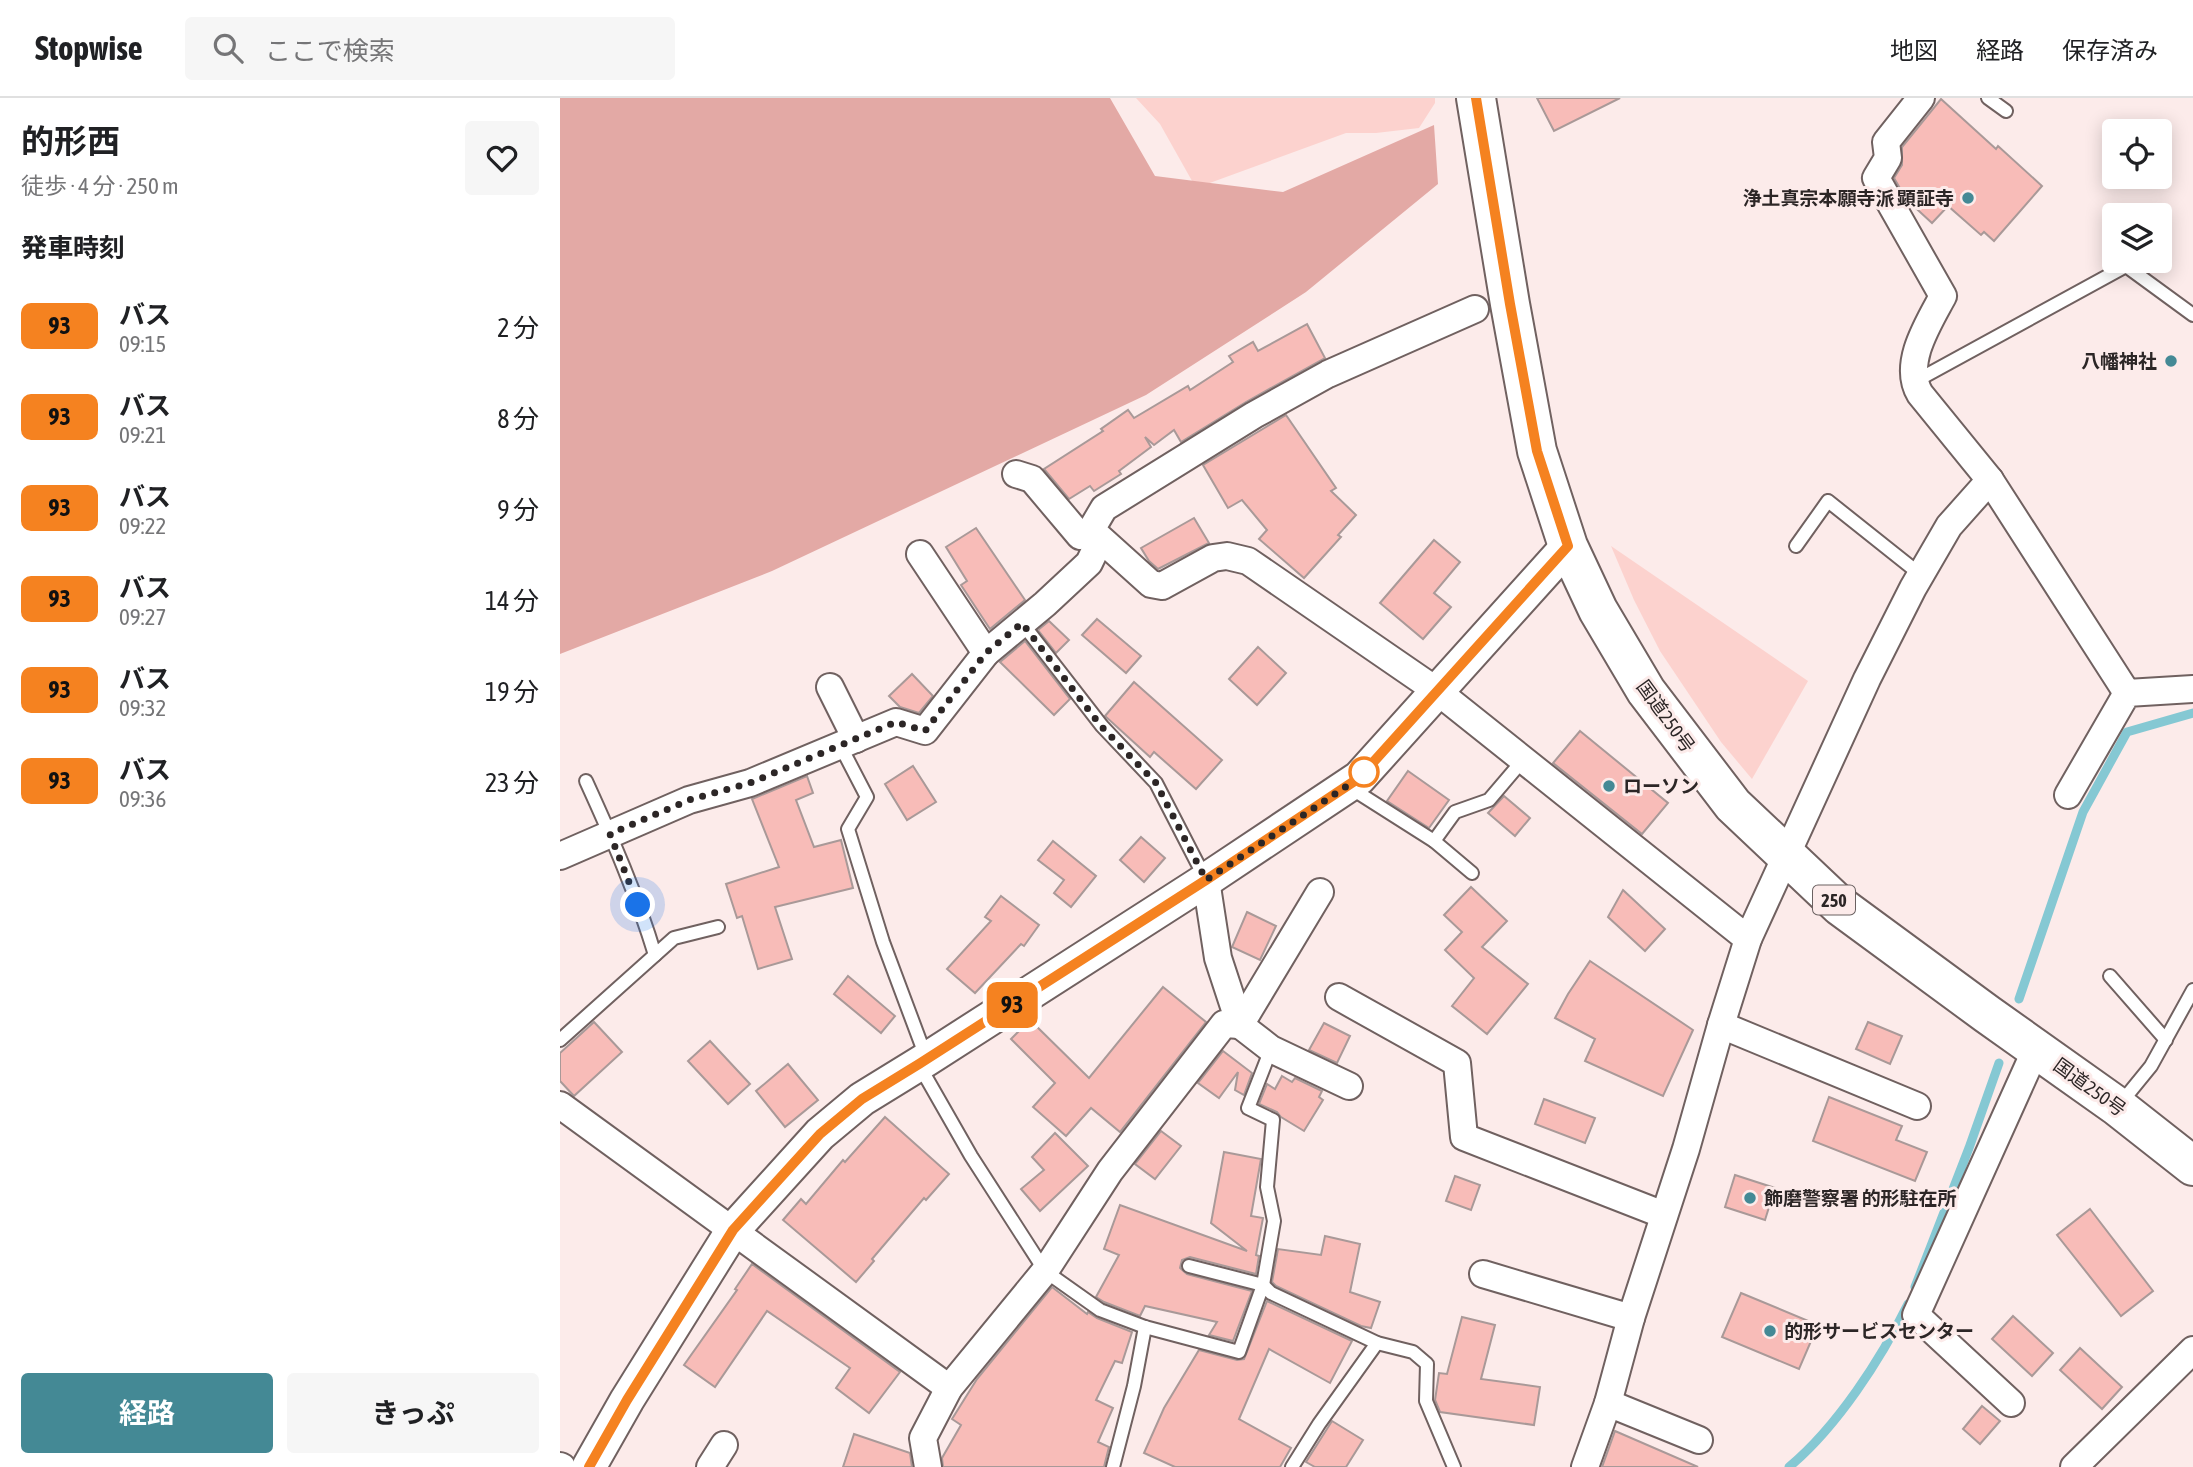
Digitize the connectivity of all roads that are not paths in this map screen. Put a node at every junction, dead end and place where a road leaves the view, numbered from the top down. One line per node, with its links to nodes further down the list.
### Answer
1 (1476, 98): 11 (highway, 国道250号 / 250)
2 (1921, 98): 7 (street)
3 (1988, 98): 4 (lane)
4 (2006, 111)
5 (1475, 309): 10 (street)
6 (2193, 314): 7 (lane)
7 (1913, 382): 9 (street)
8 (1016, 474): 10 (street)
9 (1990, 480): 14 (street); 20 (street)
10 (1095, 535): 15 (street); 19 (street)
11 (1568, 546): 19 (street); 29 (highway, 国道250号 / 250)
12 (1796, 546): 14 (lane)
13 (920, 554): 16 (street)
14 (1921, 575): 29 (street)
15 (1022, 623): 16 (street); 31 (lane)
16 (986, 653): 21 (street)
17 (830, 687): 21 (street)
18 (2193, 689): 20 (street)
19 (1437, 691): 22 (street); 24 (street)
20 (2127, 693): 25 (street)
21 (848, 742): 26 (street); 45 (lane)
22 (1523, 760): 27 (lane); 34 (street)
23 (586, 781): 26 (lane)
24 (1347, 786): 27 (lane); 31 (street)
25 (2068, 795)
26 (610, 834): 28 (street); 35 (lane)
27 (1434, 841): 30 (lane)
28 (560, 856)
29 (1786, 857): 34 (street); 44 (highway, 国道250号 / 250)
30 (1472, 873)
31 (1206, 880): 39 (street); 45 (street)
32 (1320, 892): 39 (street)
33 (718, 927): 35 (lane)
34 (1748, 939): 40 (street)
35 (655, 956): 42 (lane)
36 (2110, 976): 41 (lane)
37 (2193, 990): 41 (lane)
38 (1339, 997): 51 (street)
39 (1240, 1025): 43 (street); 54 (street)
40 (1721, 1026): 48 (street); 51 (street)
41 (2166, 1040): 49 (lane)
42 (560, 1041)
43 (1271, 1049): 46 (street); 56 (lane)
44 (2036, 1049): 49 (highway, 国道250号 / 250); 63 (street)
45 (923, 1062): 52 (street); 54 (lane)
46 (1349, 1086)
47 (560, 1105): 52 (street)
48 (1917, 1106)
49 (2118, 1107): 50 (highway, 国道250号 / 250)
50 (2193, 1166)
51 (1664, 1215): 57 (street)
52 (733, 1230): 61 (street); 65 (street)
53 (1189, 1266): 56 (lane)
54 (1045, 1270): 58 (lane); 61 (street)
55 (1483, 1274): 57 (street)
56 (1263, 1285): 58 (lane); 59 (lane)
57 (1631, 1318): 62 (street)
58 (1145, 1327): 67 (lane)
59 (1377, 1343): 68 (lane); 69 (lane)
60 (2193, 1350): 71 (street)
61 (949, 1388): 66 (street)
62 (1608, 1403): 64 (street); 70 (street)
63 (2011, 1403)
64 (1699, 1440)
65 (589, 1467)
66 (928, 1467)
67 (1113, 1467)
68 (1292, 1467)
69 (1454, 1467)
70 (1585, 1467)
71 (2074, 1467)

